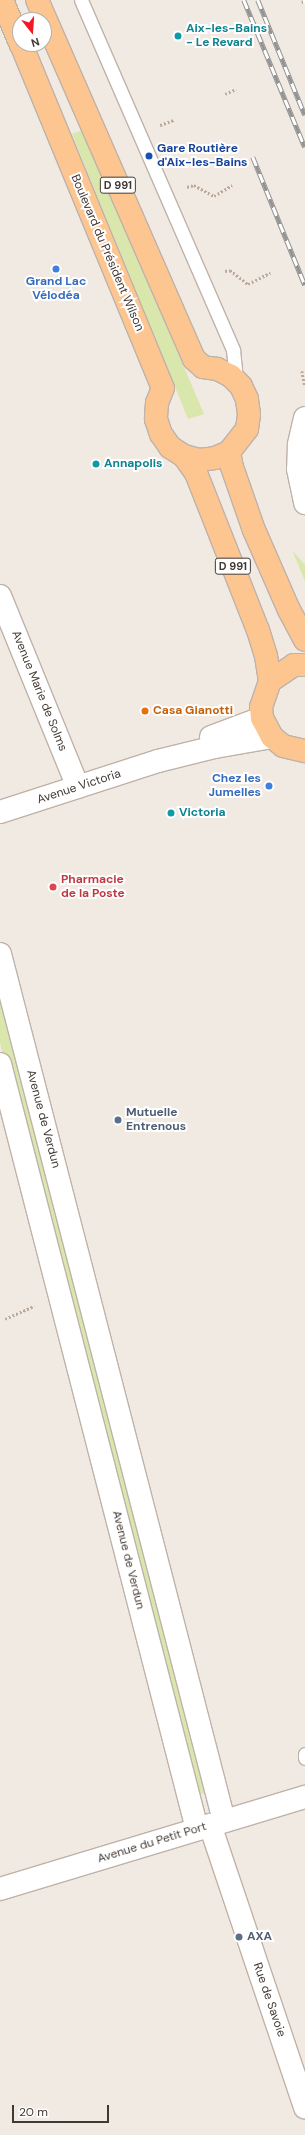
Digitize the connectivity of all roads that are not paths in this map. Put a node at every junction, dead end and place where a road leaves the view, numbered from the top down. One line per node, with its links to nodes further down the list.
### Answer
1 (2, 0): 4 (main road, Boulevard du Président Wilson / D 991)
2 (37, 0): 6 (main road, D 991)
3 (81, 0): 6 (lane)
4 (12, 24)
5 (24, 52): 9 (main road, Boulevard du Président Wilson / D 991)
6 (236, 381): 8 (main road)
7 (305, 418): 10 (street)
8 (229, 452): 9 (main road, Boulevard du Président Wilson); 12 (main road, D 991)
9 (184, 456): 14 (main road, Boulevard du Président Wilson / D 991)
10 (305, 503)
11 (0, 596): 19 (street, Avenue Marie de Solms)
12 (305, 640)
13 (305, 665): 14 (main road)
14 (270, 681): 15 (main road)
15 (262, 718): 16 (main road); 18 (street, Avenue Victoria)
16 (272, 737): 17 (main road); 18 (street, Avenue Victoria)
17 (305, 751)
18 (158, 761): 19 (street, Avenue Victoria)
19 (78, 787): 20 (street, Avenue Victoria)
20 (0, 812)
21 (0, 954): 23 (street, Avenue de Verdun)
22 (0, 1064): 24 (street, Avenue de Verdun)
23 (85, 1284): 24 (street); 28 (street, Avenue de Verdun)
24 (59, 1291): 28 (street, Avenue de Verdun)
25 (305, 1754): 26 (lane)
26 (305, 1758)
27 (305, 1797): 28 (street, Avenue du Petit Port)
28 (210, 1825): 29 (street, Avenue du Petit Port); 30 (street, Rue de Savoie)
29 (0, 1889)
30 (305, 2107)

